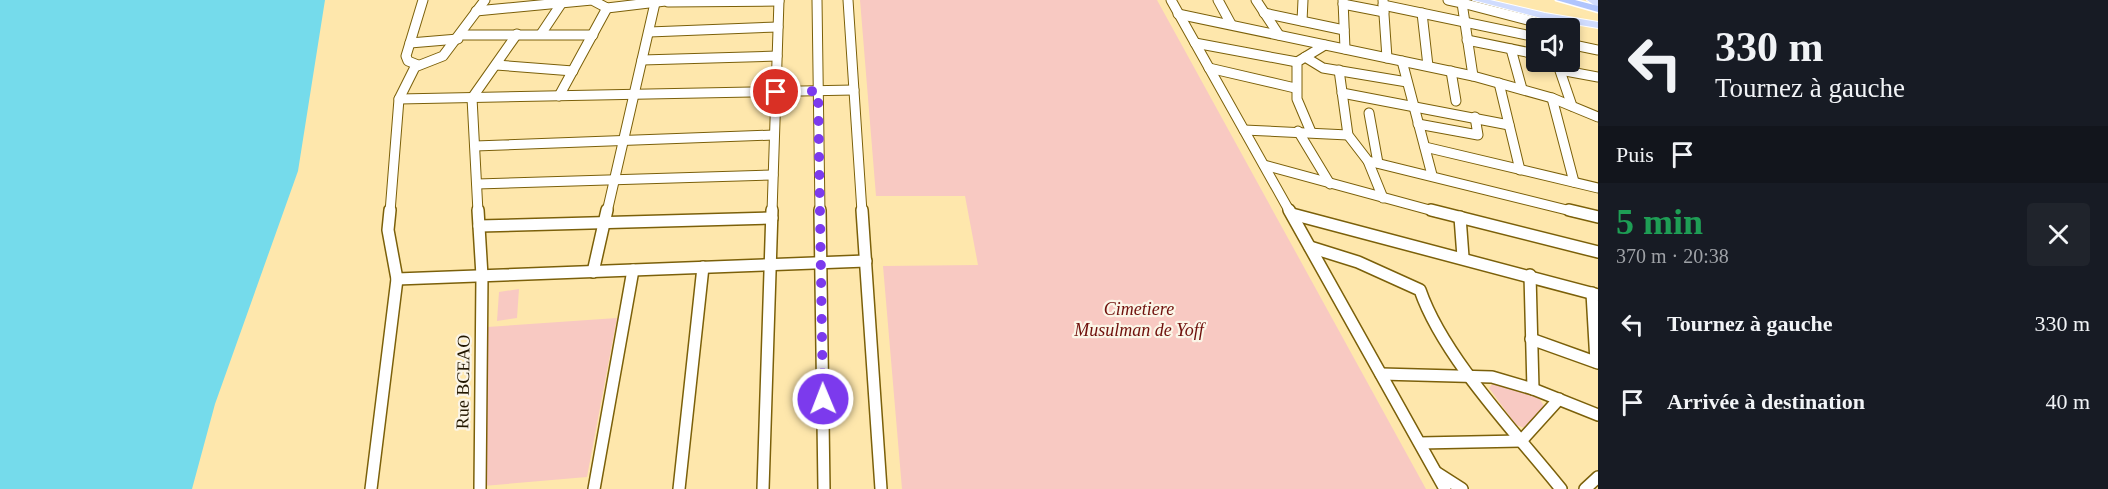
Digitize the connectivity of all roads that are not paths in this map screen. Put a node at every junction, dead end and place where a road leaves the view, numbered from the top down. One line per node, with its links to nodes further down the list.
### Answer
1 (423, 0): 51 (street)
2 (484, 0): 26 (street)
3 (620, 0): 16 (street)
4 (674, 0): 19 (street)
5 (779, 0): 19 (street); 39 (street)
6 (817, 0): 79 (street)
7 (848, 0): 78 (street)
8 (1171, 0): 28 (street)
9 (1218, 0): 37 (street)
10 (1303, 0): 33 (street)
11 (1448, 0): 20 (street)
12 (1478, 0): 29 (main road)
13 (1561, 0): 24 (highway)
14 (1576, 0): 24 (highway)
15 (1592, 0): 24 (main road)
16 (594, 1): 17 (street); 25 (street)
17 (564, 2): 21 (street); 44 (street)
18 (1343, 2): 23 (street); 40 (street)
19 (658, 3): 25 (street); 41 (street)
20 (1462, 3): 32 (street); 34 (street)
21 (530, 4): 26 (street)
22 (1261, 5): 33 (street); 45 (street)
23 (1383, 6): 27 (street); 59 (street)
24 (1598, 6)
25 (607, 8): 46 (street)
26 (476, 11): 48 (street)
27 (1422, 13): 34 (street); 65 (street)
28 (1178, 14): 37 (street); 50 (street)
29 (1545, 16): 31 (main road); 42 (main road)
30 (1598, 17): 35 (main road)
31 (1554, 18)
32 (1526, 19)
33 (1302, 21): 40 (street)
34 (1464, 22): 47 (street); 49 (street)
35 (1580, 22)
36 (1580, 23): 38 (main road)
37 (1231, 24): 45 (street)
38 (1598, 25)
39 (778, 27): 41 (street); 58 (street)
40 (1344, 30): 54 (street)
41 (649, 32): 60 (street)
42 (1598, 33)
43 (517, 34): 44 (street); 48 (street); 64 (street)
44 (542, 34): 46 (street)
45 (1279, 34): 52 (street)
46 (593, 35): 68 (street)
47 (1526, 35)
48 (459, 37): 51 (street); 63 (street)
49 (1467, 40): 55 (street); 72 (street)
50 (1195, 43): 61 (street); 66 (street)
51 (410, 44): 63 (street)
52 (1325, 45): 54 (street); 61 (street)
53 (1580, 46): 56 (street)
54 (1345, 49): 59 (street)
55 (1511, 49): 57 (street); 77 (street)
56 (1598, 50)
57 (1526, 52)
58 (777, 56): 60 (street); 80 (street)
59 (1387, 58): 62 (street)
60 (642, 60): 82 (street)
61 (1301, 60): 67 (street); 76 (street)
62 (1402, 61): 65 (street); 74 (street)
63 (418, 64): 86 (street)
64 (496, 65): 68 (street); 84 (street)
65 (1428, 66): 69 (street)
66 (1209, 68): 76 (street); 95 (street)
67 (1339, 70): 74 (street); 81 (street)
68 (573, 71): 83 (street)
69 (1451, 71): 72 (street); 87 (street)
70 (1560, 72): 89 (street)
71 (1580, 72): 73 (street)
72 (1473, 76): 75 (street)
73 (1598, 77)
74 (1407, 82): 88 (street)
75 (1499, 83): 77 (street); 94 (street)
76 (1295, 88): 97 (street)
77 (1522, 88): 85 (street)
78 (854, 90): 79 (street); 123 (street)
79 (818, 91): 80 (street); 124 (street)
80 (776, 92): 82 (street); 98 (street)
81 (1342, 93): 88 (street); 99 (street)
82 (634, 94): 83 (street); 100 (street)
83 (559, 96): 84 (street)
84 (472, 98): 86 (street); 101 (street, Rue BCEAO)
85 (1552, 98): 89 (street); 109 (street)
86 (399, 99): 131 (street)
87 (1456, 101)
88 (1413, 106): 91 (street); 93 (street)
89 (1572, 106): 92 (street)
90 (1369, 113): 103 (street)
91 (1475, 117): 93 (street); 94 (street)
92 (1598, 117)
93 (1418, 123): 102 (street)
94 (1509, 125): 105 (street)
95 (1244, 130): 96 (street); 104 (street)
96 (1298, 131): 97 (street); 111 (street)
97 (1311, 132): 99 (street)
98 (774, 135): 100 (street); 106 (street)
99 (1348, 135): 103 (street)
100 (623, 141): 101 (street); 108 (street)
101 (475, 146): 110 (street, Rue BCEAO)
102 (1425, 147): 105 (street); 107 (street)
103 (1373, 162): 107 (street); 113 (street)
104 (1264, 165): 111 (street); 114 (street)
105 (1520, 170): 109 (street)
106 (773, 175): 108 (street); 117 (street)
107 (1432, 175): 115 (street)
108 (614, 180): 110 (street); 118 (street)
109 (1574, 182): 112 (street)
110 (477, 184): 119 (street, Rue BCEAO)
111 (1330, 184): 113 (street)
112 (1598, 188)
113 (1383, 198): 116 (street)
114 (1292, 214): 120 (street); 122 (street)
115 (1598, 216)
116 (1460, 217): 121 (street); 122 (street)
117 (771, 218): 118 (street); 125 (street)
118 (604, 222): 119 (street); 128 (street)
119 (479, 226): 129 (street, Rue BCEAO)
120 (1310, 247): 135 (street); 136 (street)
121 (1598, 252)
122 (1463, 257): 130 (street)
123 (866, 261): 124 (street); 149 (street)
124 (821, 263): 125 (street); 148 (street)
125 (770, 265): 126 (street); 147 (street)
126 (703, 267): 127 (street); 146 (street)
127 (633, 270): 128 (street); 145 (street)
128 (593, 272): 129 (street)
129 (482, 276): 131 (street); 144 (street, Rue BCEAO)
130 (1530, 276): 132 (street); 133 (street)
131 (397, 279): 143 (street)
132 (1595, 294): 134 (street)
133 (1531, 339): 134 (street); 137 (street)
134 (1597, 362)
135 (1381, 374): 136 (street); 141 (street)
136 (1470, 375): 137 (street); 140 (street)
137 (1533, 389): 138 (street)
138 (1559, 399): 139 (street); 140 (street)
139 (1598, 415)
140 (1521, 441): 141 (street); 152 (street)
141 (1420, 443): 142 (street)
142 (1436, 473): 150 (street); 151 (street)
143 (371, 489)
144 (480, 489)
145 (594, 489)
146 (679, 489)
147 (763, 489)
148 (825, 489)
149 (881, 489)
150 (1445, 489)
151 (1462, 489)
152 (1562, 489)

